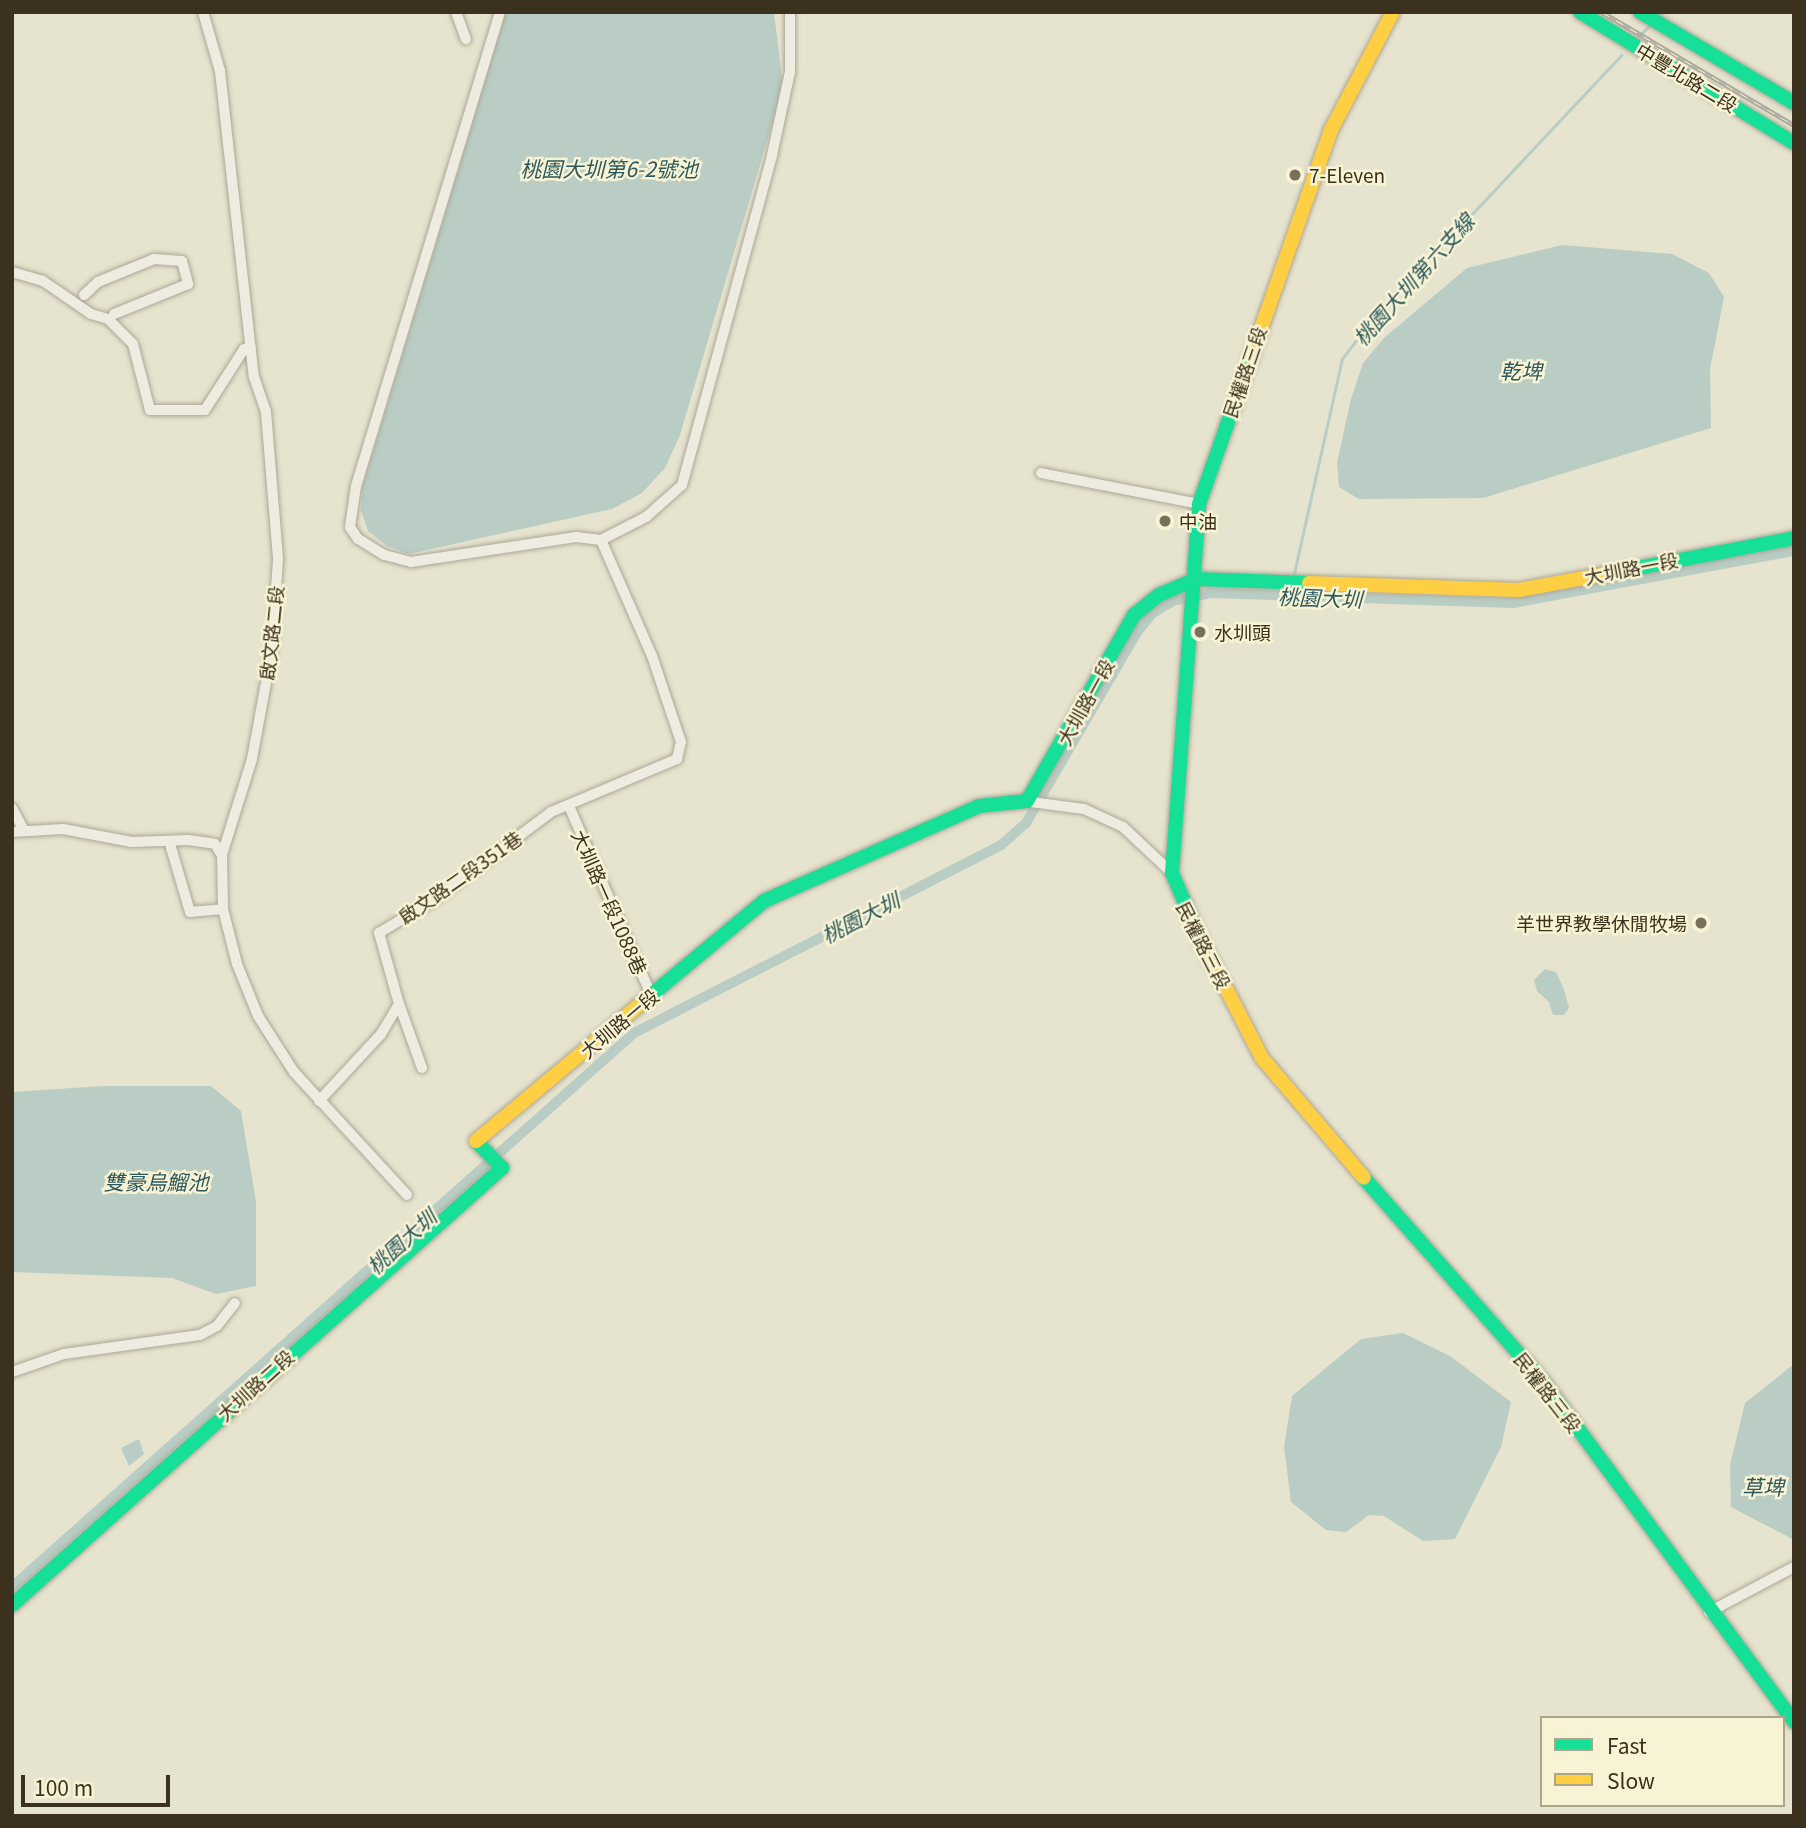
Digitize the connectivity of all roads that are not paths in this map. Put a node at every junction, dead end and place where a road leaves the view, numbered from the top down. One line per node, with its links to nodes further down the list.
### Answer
1 (203, 12): 14 (street, 啟文路二段)
2 (456, 12): 8 (street)
3 (500, 12): 18 (street)
4 (790, 12): 18 (street)
5 (1393, 12): 16 (street, 民權路三段)
6 (1580, 12): 10 (street, 中豐北路二段)
7 (1640, 12): 9 (street, 中豐北路二段)
8 (466, 39)
9 (1794, 103)
10 (1794, 143)
11 (12, 272): 14 (street)
12 (84, 295): 13 (street)
13 (114, 314)
14 (251, 347): 25 (street, 啟文路二段)
15 (1041, 474): 16 (street)
16 (1199, 504): 19 (street, 民權路三段)
17 (1794, 538): 19 (street, 大圳路一段)
18 (601, 540): 21 (street)
19 (1196, 579): 20 (street, 大圳路一段); 26 (street, 民權路三段)
20 (1035, 802): 26 (street); 28 (street, 大圳路一段)
21 (569, 806): 28 (street, 大圳路一段1088巷); 29 (street, 啟文路二段351巷)
22 (12, 808): 23 (street)
23 (18, 830): 24 (street)
24 (170, 844): 25 (street); 27 (street)
25 (222, 855): 27 (street, 啟文路二段)
26 (1172, 873): 38 (street, 民權路三段)
27 (223, 909): 31 (street, 啟文路二段)
28 (652, 997): 32 (street, 大圳路一段)
29 (399, 1004): 30 (street); 31 (street)
30 (422, 1068)
31 (320, 1101): 33 (street, 啟文路二段)
32 (502, 1168): 37 (street, 大圳路二段)
33 (407, 1195)
34 (234, 1303): 35 (street)
35 (12, 1372)
36 (1794, 1567): 38 (street)
37 (12, 1605)
38 (1709, 1612): 39 (street, 民權路三段)
39 (1794, 1722)

